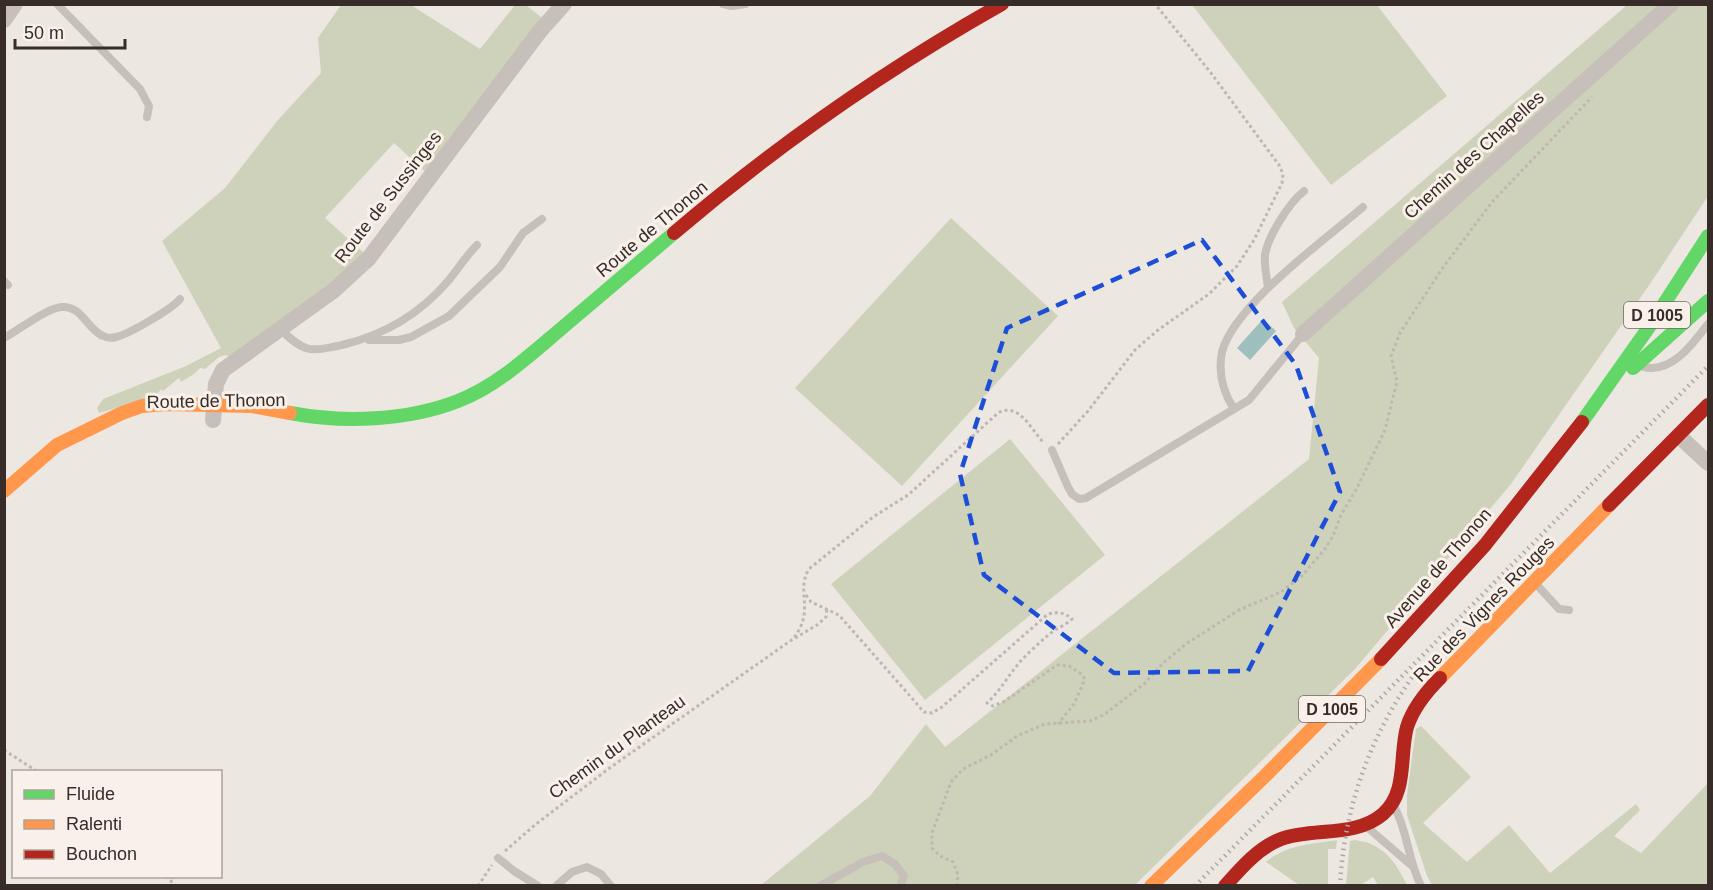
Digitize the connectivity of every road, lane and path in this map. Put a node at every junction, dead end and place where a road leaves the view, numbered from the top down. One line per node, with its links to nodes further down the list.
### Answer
1 (15, 4): 9 (street)
2 (57, 4): 11 (lane)
3 (564, 4): 21 (street, Route de Sussinges)
4 (723, 4): 5 (lane)
5 (745, 4)
6 (1002, 4): 30 (main road, Route de Thonon)
7 (1155, 4): 35 (path)
8 (1671, 4): 22 (street, Chemin des Chapelles)
9 (4, 20)
10 (1598, 91): 43 (path)
11 (147, 117)
12 (1304, 191): 17 (lane)
13 (1363, 207): 17 (lane)
14 (542, 219): 24 (lane)
15 (1708, 236): 26 (main road, Avenue de Thonon / D 1005)
16 (477, 245): 24 (lane)
17 (1268, 288): 27 (lane)
18 (180, 299): 23 (lane)
19 (1708, 301): 25 (main road)
20 (1708, 324): 25 (lane)
21 (280, 329): 24 (lane); 29 (street, Route de Sussinges)
22 (1303, 334): 27 (lane)
23 (4, 338)
24 (364, 340)
25 (1638, 364): 26 (main road)
26 (1604, 392): 57 (main road, Avenue de Thonon / D 1005)
27 (1234, 409): 35 (lane)
28 (1706, 412): 34 (main road, Rue des Vignes Rouges)
29 (214, 416): 30 (main road, Route de Thonon); 33 (main road, Route de Thonon)
30 (306, 416): 32 (main road, Route de Thonon)
31 (154, 419): 33 (main road, Route de Thonon)
32 (257, 421)
33 (92, 428): 37 (main road, Route de Thonon)
34 (1679, 436): 36 (street); 38 (main road, Rue des Vignes Rouges)
35 (1052, 450): 39 (path)
36 (1708, 463)
37 (4, 491)
38 (1534, 582): 41 (lane); 46 (main road, Rue des Vignes Rouges)
39 (805, 594): 40 (path); 42 (path)
40 (827, 608): 42 (path); 43 (path)
41 (1569, 610)
42 (793, 639): 48 (path, Chemin du Planteau)
43 (1058, 724): 56 (path)
44 (4, 750): 45 (path)
45 (36, 770)
46 (1392, 803): 47 (main road); 49 (lane)
47 (1365, 824): 49 (lane); 58 (main road)
48 (498, 858): 50 (path, Chemin du Planteau); 51 (lane)
49 (1412, 865): 59 (lane)
50 (478, 885)
51 (538, 885)
52 (556, 885): 53 (lane)
53 (610, 885)
54 (820, 885): 55 (lane)
55 (900, 885)
56 (957, 885)
57 (1151, 885)
58 (1225, 885)
59 (1421, 885)

